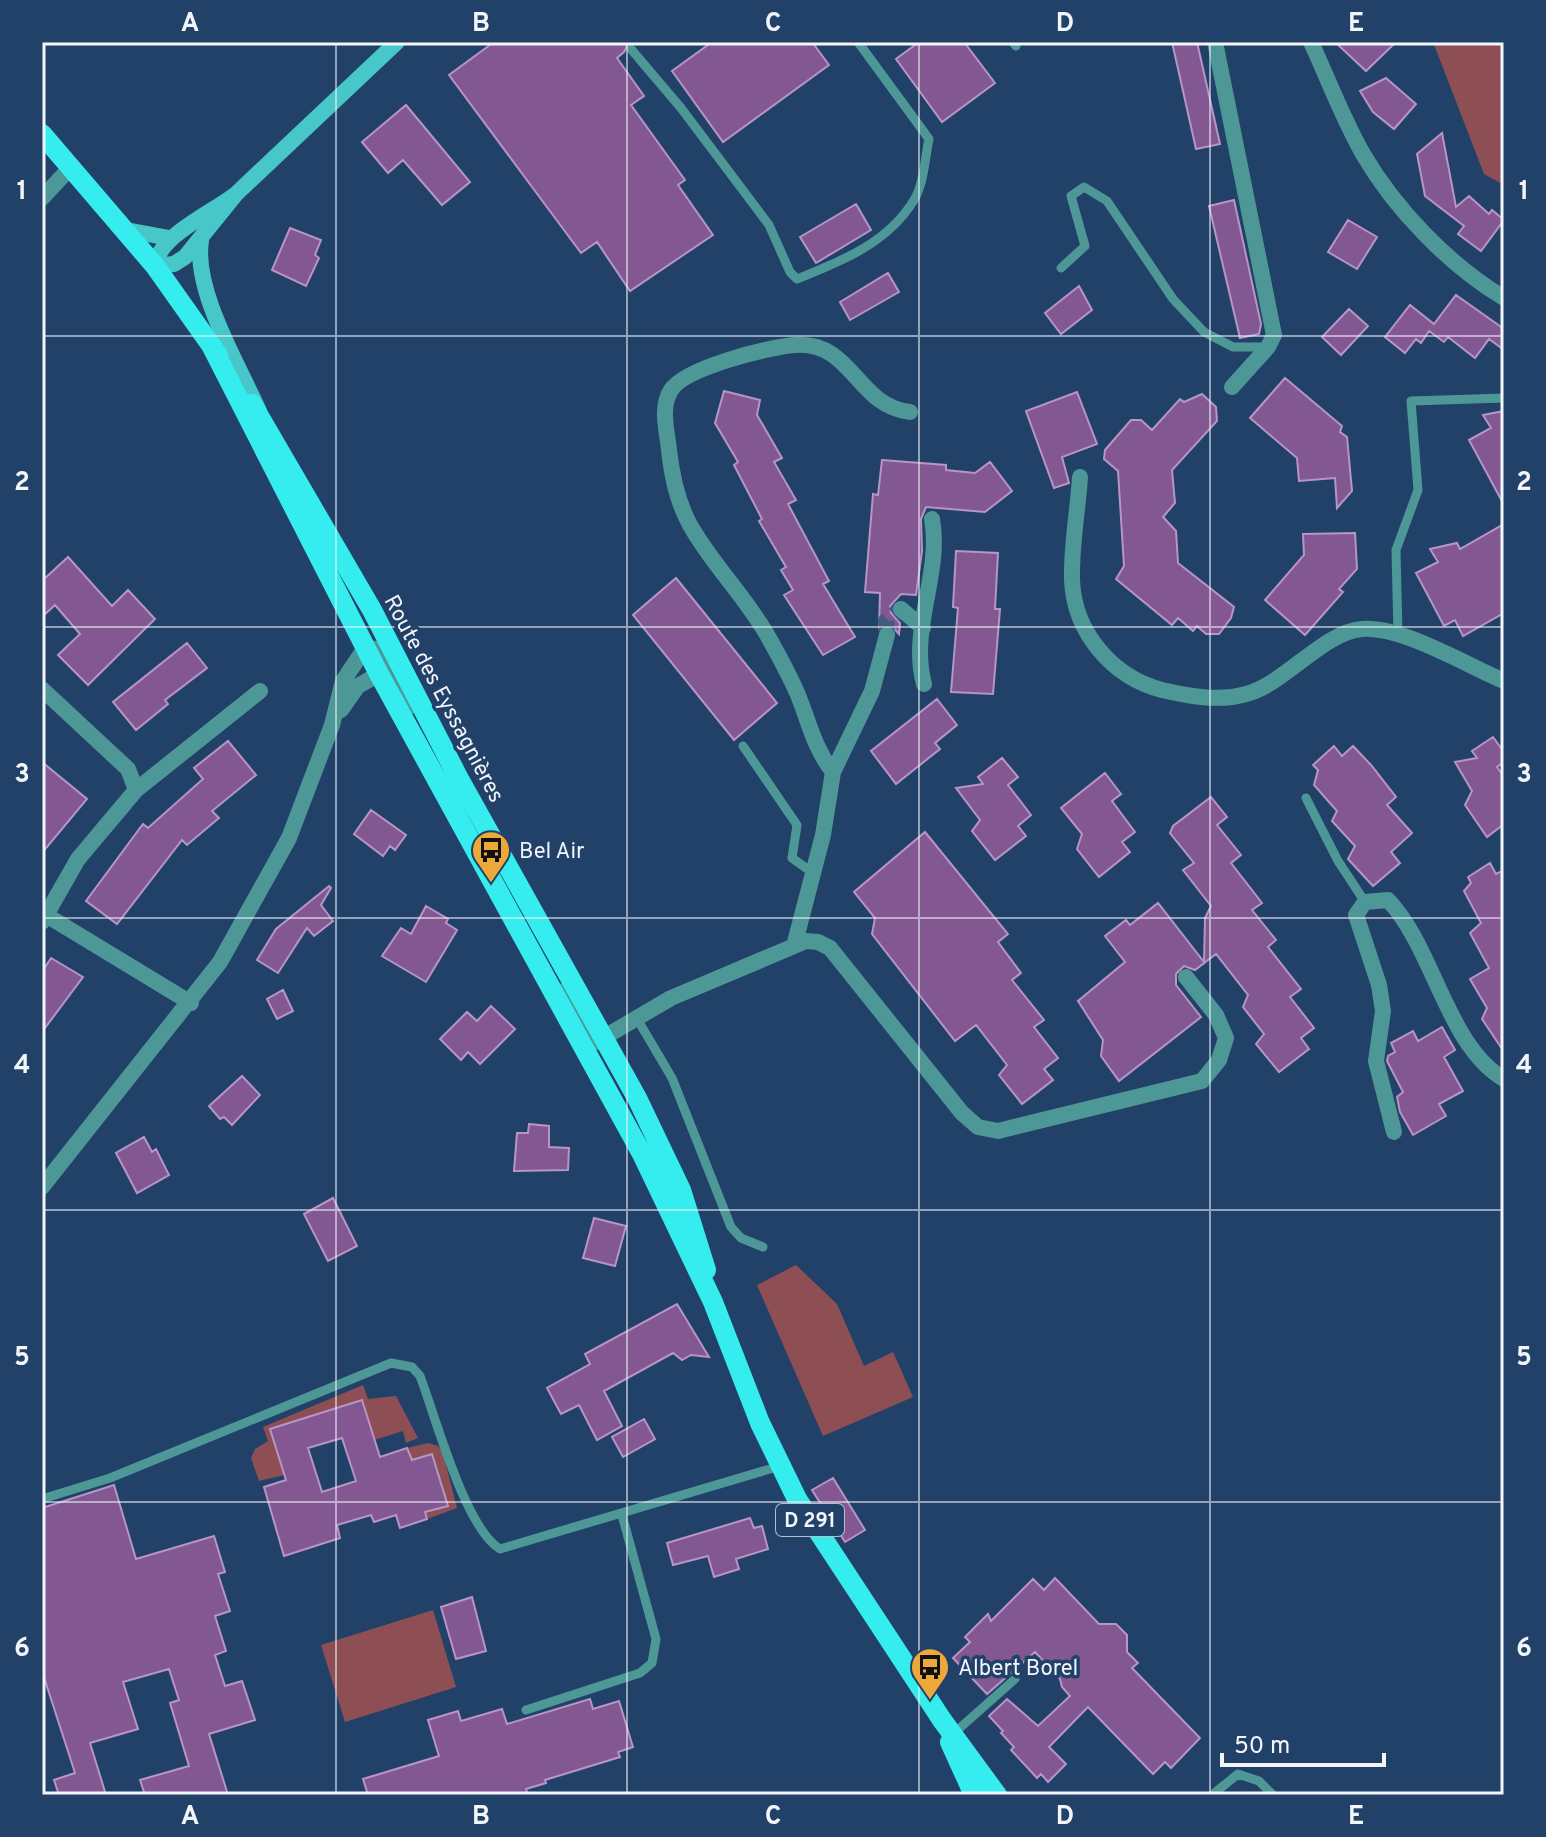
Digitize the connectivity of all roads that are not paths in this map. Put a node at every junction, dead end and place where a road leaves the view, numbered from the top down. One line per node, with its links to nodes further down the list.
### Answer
1 (397, 42): 8 (main road)
2 (858, 42): 5 (lane)
3 (1215, 42): 17 (street)
4 (1311, 42): 15 (street)
5 (631, 49)
6 (42, 134): 7 (main road, Route des Eyssagnières)
7 (72, 166): 9 (street); 10 (main road, Route des Eyssagnières)
8 (236, 194): 11 (main road); 12 (main road)
9 (42, 198)
10 (126, 230): 11 (main road); 13 (main road, Route des Eyssagnières)
11 (169, 238): 13 (main road)
12 (201, 241): 13 (main road); 21 (main road)
13 (155, 266): 16 (main road, Route des Eyssagnières)
14 (1061, 268): 17 (lane)
15 (1504, 298)
16 (211, 345): 21 (main road, Route des Eyssagnières); 29 (main road, Route des Eyssagnières)
17 (1268, 347): 18 (street)
18 (1232, 387)
19 (1504, 398): 28 (lane)
20 (910, 412): 36 (street)
21 (260, 414): 25 (main road, Route des Eyssagnières)
22 (1080, 477): 28 (street)
23 (932, 519): 26 (street)
24 (901, 609): 26 (street)
25 (372, 610): 29 (street); 37 (main road, Route des Eyssagnières)
26 (923, 628): 31 (street)
27 (887, 635): 36 (street)
28 (1398, 636): 30 (street)
29 (376, 660): 34 (street); 34 (street); 37 (street); 41 (main road, Route des Eyssagnières)
30 (1504, 681)
31 (924, 684)
32 (42, 689): 38 (street)
33 (260, 691): 38 (street)
34 (332, 725): 46 (street)
35 (743, 746): 40 (lane)
36 (833, 772): 40 (street)
37 (458, 777): 48 (main road, Route des Eyssagnières)
38 (136, 790): 43 (street)
39 (1306, 798): 42 (lane)
40 (813, 873): 44 (street)
41 (501, 901): 48 (street); 49 (main road, Route des Eyssagnières)
42 (1365, 902): 50 (street); 51 (street)
43 (44, 918): 46 (street)
44 (794, 946): 45 (street); 47 (street)
45 (1186, 977)
46 (191, 1003): 52 (street)
47 (636, 1017): 48 (street); 53 (lane)
48 (603, 1035): 49 (street); 54 (main road, Route des Eyssagnières)
49 (591, 1060): 54 (main road, Route des Eyssagnières)
50 (1504, 1079)
51 (1394, 1132)
52 (42, 1187)
53 (763, 1247)
54 (713, 1302): 55 (main road, Route des Eyssagnières / D 291)
55 (780, 1466): 57 (lane); 60 (main road, Route des Eyssagnières / D 291)
56 (42, 1499): 57 (lane)
57 (622, 1515): 59 (lane)
58 (1015, 1679): 60 (lane)
59 (526, 1710)
60 (947, 1727): 61 (main road, Route des Eyssagnières / D 291); 62 (main road, Route des Eyssagnières / D 291)
61 (974, 1795)
62 (997, 1795)
63 (1212, 1795): 64 (lane)
64 (1273, 1795)

